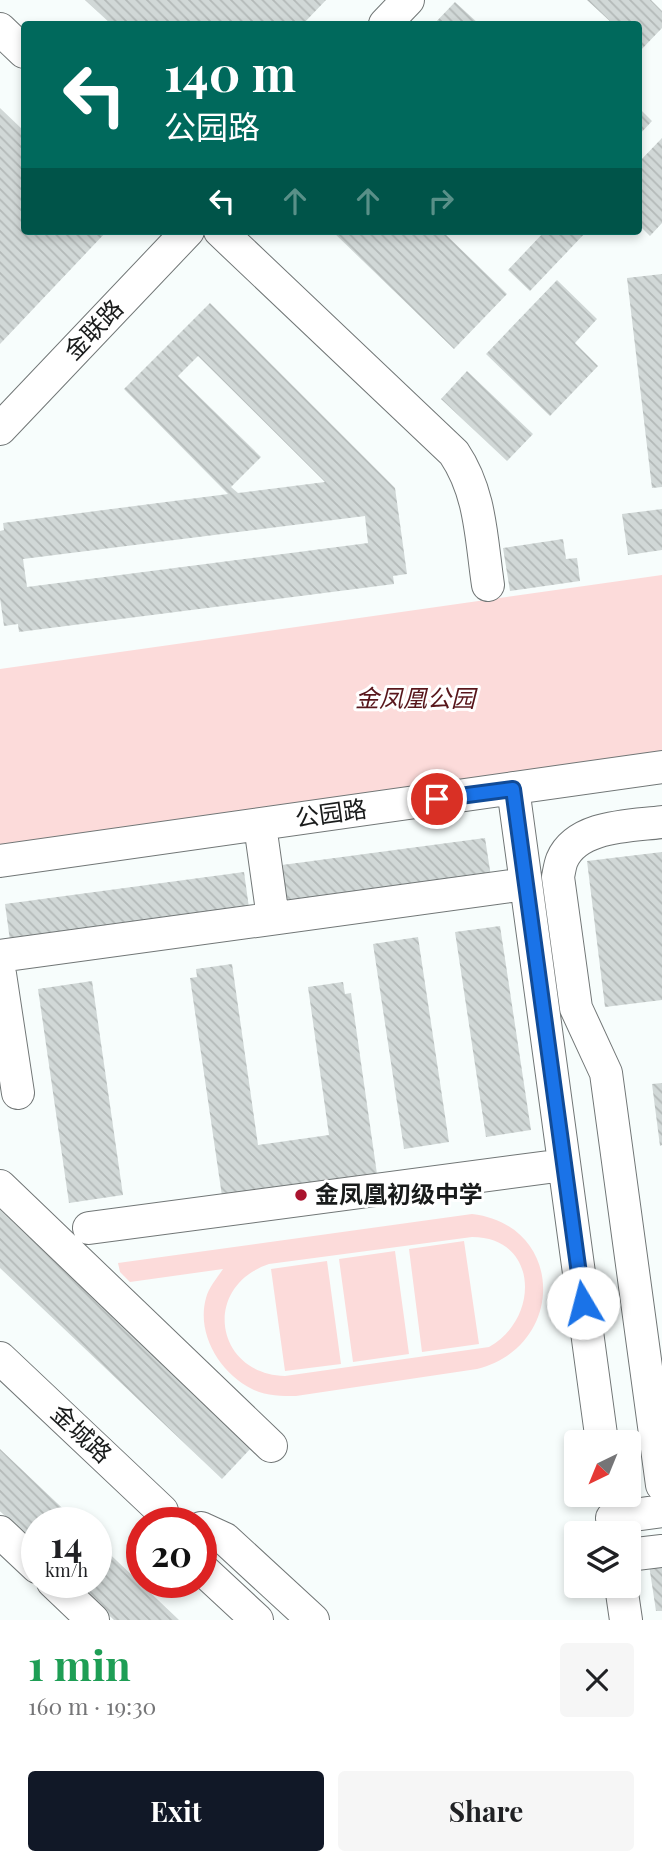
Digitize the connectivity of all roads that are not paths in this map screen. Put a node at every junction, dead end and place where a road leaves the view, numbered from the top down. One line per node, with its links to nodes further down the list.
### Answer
1 (408, 0): 2 (street)
2 (388, 21)
3 (0, 29): 4 (street)
4 (21, 49)
5 (184, 235): 7 (street, 金联路)
6 (224, 235): 8 (street)
7 (0, 429)
8 (488, 585)
9 (662, 767): 10 (street, 公园路)
10 (513, 789): 12 (street, 公园路); 14 (street)
11 (662, 822): 25 (street)
12 (260, 825): 13 (street, 公园路); 15 (street)
13 (0, 862)
14 (526, 884): 15 (street); 19 (street)
15 (274, 918): 16 (street)
16 (0, 956)
17 (0, 974): 18 (street)
18 (18, 1093)
19 (564, 1165): 21 (street); 23 (street)
20 (0, 1186): 24 (street)
21 (89, 1228)
22 (0, 1358): 26 (street, 金城路)
23 (600, 1430)
24 (271, 1446)
25 (662, 1485)
26 (161, 1507)
27 (662, 1511): 28 (street)
28 (612, 1515)
29 (217, 1535): 39 (street)
30 (662, 1551): 31 (street)
31 (641, 1553)
32 (217, 1583): 38 (street)
33 (217, 1588): 37 (street)
34 (70, 1598): 36 (street)
35 (623, 1598): 40 (street)
36 (93, 1620)
37 (234, 1620)
38 (257, 1620)
39 (313, 1620)
40 (626, 1620)

